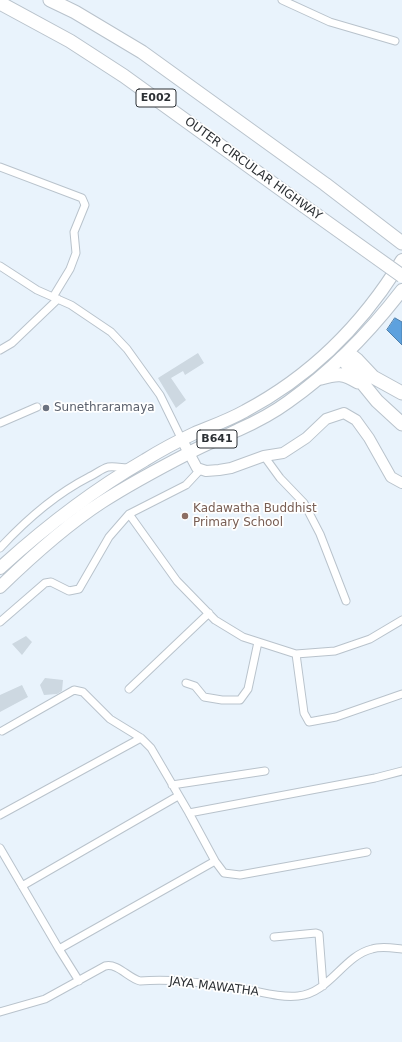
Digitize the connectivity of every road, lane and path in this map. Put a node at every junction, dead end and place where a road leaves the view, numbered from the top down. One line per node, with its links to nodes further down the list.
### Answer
1 (50, 0): 6 (highway, E002)
2 (282, 0): 4 (street)
3 (0, 3): 11 (highway, OUTER CIRCULAR HIGHWAY / E002, bridge)
4 (396, 41)
5 (0, 166): 13 (street)
6 (325, 184): 7 (highway); 8 (highway, E002)
7 (402, 233)
8 (402, 243)
9 (402, 260): 14 (main road, B641)
10 (0, 266): 13 (street)
11 (402, 276)
12 (402, 290): 16 (main road, B641)
13 (56, 298): 15 (street); 23 (street)
14 (335, 346): 16 (main road); 23 (main road, B641)
15 (0, 350)
16 (345, 355): 17 (main road, B641); 18 (highway); 19 (highway)
17 (321, 378): 18 (highway); 24 (main road, B641)
18 (363, 385): 22 (highway)
19 (402, 393)
20 (37, 407): 21 (street)
21 (0, 423)
22 (402, 424)
23 (182, 440): 24 (street); 26 (main road, B641)
24 (188, 453): 27 (street); 32 (main road, B641)
25 (264, 456): 27 (street); 28 (street); 33 (street)
26 (130, 468): 30 (street); 31 (main road, B641)
27 (200, 470): 29 (street)
28 (402, 483)
29 (129, 514): 34 (street); 36 (street)
30 (0, 548)
31 (0, 568)
32 (0, 587)
33 (346, 601)
34 (209, 613): 37 (street); 40 (street)
35 (402, 620): 38 (street)
36 (0, 622)
37 (258, 642): 38 (street); 39 (street)
38 (296, 654): 41 (street)
39 (186, 683)
40 (129, 689)
41 (402, 694)
42 (1, 732): 43 (street)
43 (141, 738): 46 (street); 49 (street)
44 (265, 771): 46 (street)
45 (402, 771): 48 (street)
46 (172, 785): 47 (street)
47 (178, 796): 48 (street); 53 (street)
48 (189, 813): 52 (street)
49 (0, 815)
50 (0, 848): 53 (street)
51 (367, 852): 52 (street)
52 (215, 861): 56 (street)
53 (22, 886): 56 (street)
54 (274, 937): 58 (street)
55 (402, 949): 58 (street, JAYA MAWATHA)
56 (60, 950): 57 (street)
57 (79, 981): 58 (street, JAYA MAWATHA); 59 (street, JAYA MAWATHA)
58 (323, 986)
59 (0, 1012)

